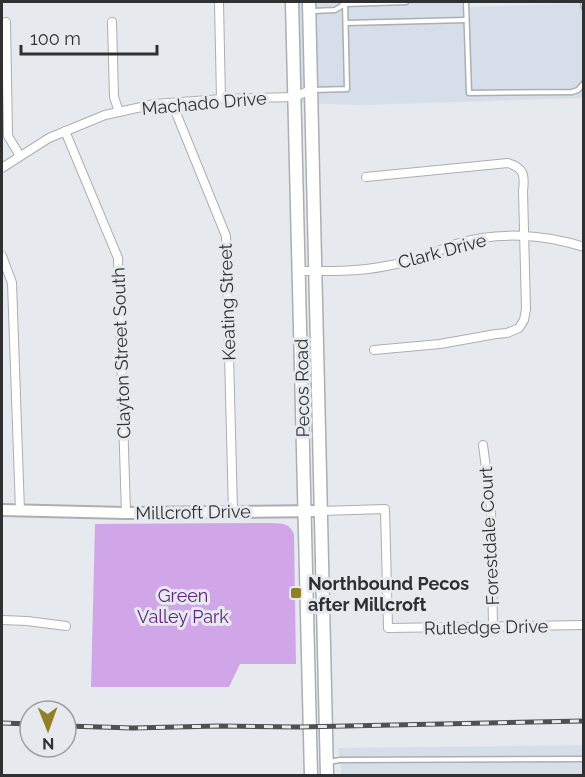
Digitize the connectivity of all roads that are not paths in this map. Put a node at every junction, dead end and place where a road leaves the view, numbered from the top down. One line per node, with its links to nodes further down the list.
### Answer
1 (219, 2): 16 (street)
2 (292, 2): 15 (main road, Pecos Road)
3 (345, 2): 4 (lane); 7 (lane); 12 (lane)
4 (406, 2)
5 (466, 2): 9 (lane)
6 (583, 2): 8 (lane)
7 (309, 6): 14 (main road, Pecos Road)
8 (584, 6)
9 (466, 20): 12 (lane); 13 (lane)
10 (6, 22): 20 (street)
11 (112, 22): 18 (street)
12 (346, 23): 14 (lane)
13 (584, 83)
14 (311, 90): 15 (street, Machado Drive); 26 (main road, Pecos Road)
15 (294, 97): 16 (street, Machado Drive); 27 (main road, Pecos Road)
16 (220, 99): 17 (street, Machado Drive)
17 (172, 102): 18 (street, Machado Drive); 34 (street, Keating Street)
18 (119, 112): 19 (street, Machado Drive)
19 (65, 131): 20 (street, Machado Drive); 35 (street, Clayton Street South)
20 (20, 156): 21 (street, Machado Drive)
21 (2, 168)
22 (366, 177): 23 (street)
23 (524, 236): 24 (street, Clark Drive); 26 (street, Clark Drive); 28 (street)
24 (584, 247)
25 (2, 256): 31 (street)
26 (315, 271): 27 (street, Clark Drive); 33 (main road, Pecos Road)
27 (299, 272): 32 (main road, Pecos Road)
28 (374, 350)
29 (483, 446): 39 (street, Forestdale Court)
30 (2, 510): 31 (street, Millcroft Drive)
31 (20, 511): 35 (street, Millcroft Drive)
32 (305, 511): 33 (street, Millcroft Drive); 34 (street, Millcroft Drive); 43 (main road, Pecos Road)
33 (321, 511): 40 (street, Millcroft Drive); 42 (main road, Pecos Road)
34 (233, 512): 35 (street, Millcroft Drive)
35 (126, 513)
36 (2, 620): 38 (street)
37 (584, 625): 39 (street, Rutledge Drive)
38 (66, 626)
39 (494, 627): 40 (street, Rutledge Drive)
40 (388, 628)
41 (584, 759): 42 (lane)
42 (327, 762): 44 (main road, Pecos Road)
43 (311, 776)
44 (327, 776)

